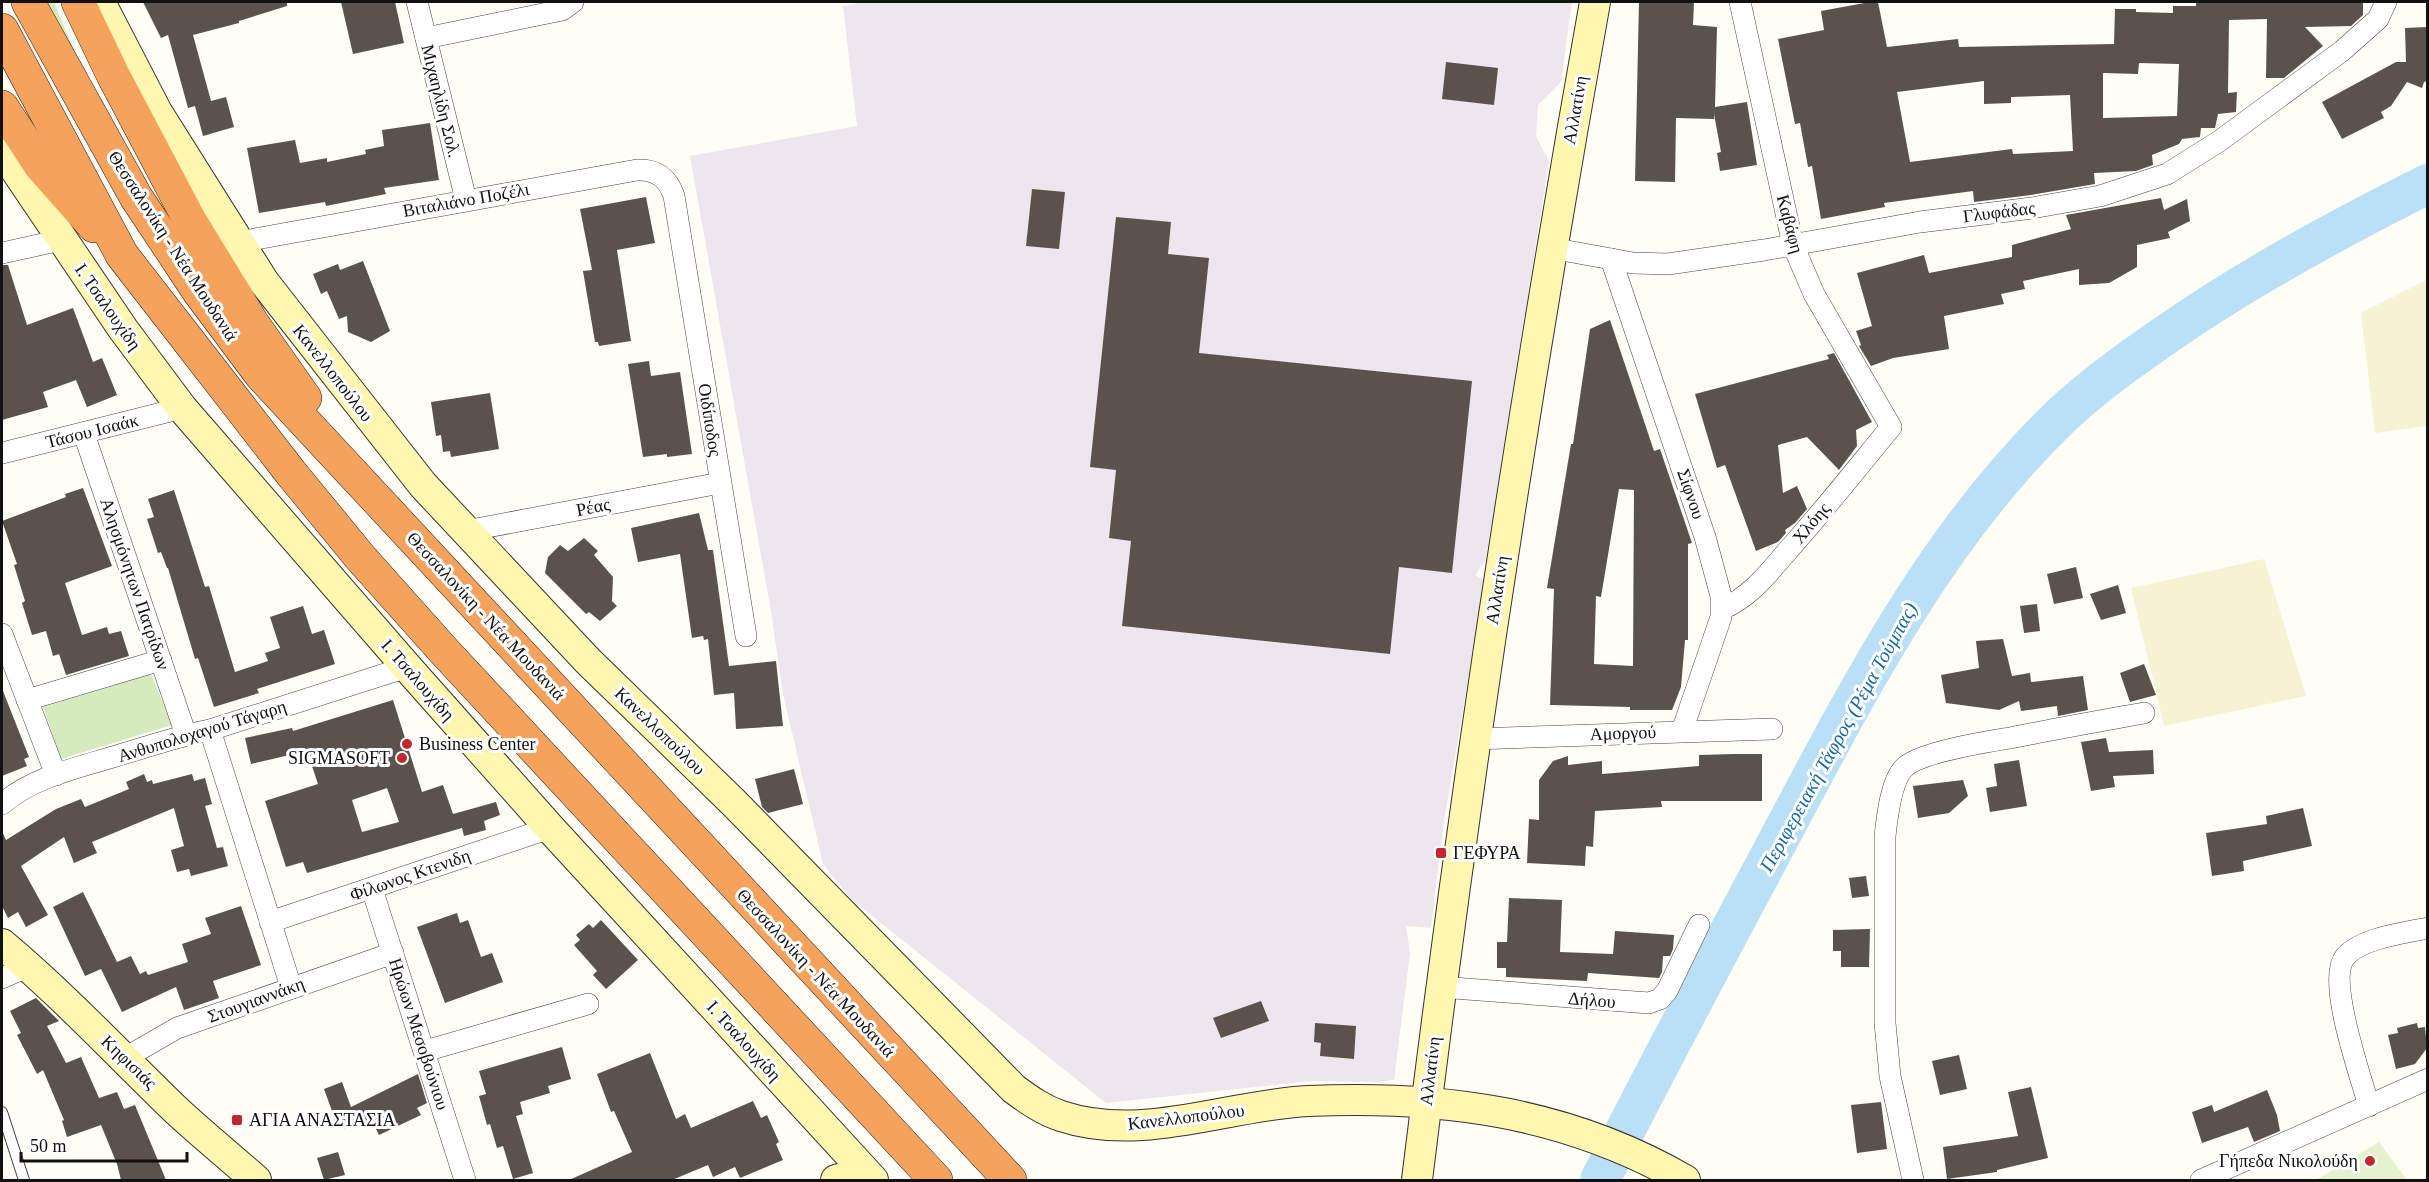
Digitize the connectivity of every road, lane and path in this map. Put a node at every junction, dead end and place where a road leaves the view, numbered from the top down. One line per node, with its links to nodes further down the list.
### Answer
1 (28, 2): 29 (highway, Θεσσαλονίκη - Νέα Μουδανιά)
2 (78, 2): 29 (highway)
3 (100, 2): 17 (street, Κανελλοπούλου)
4 (417, 2): 11 (street, Μιχαηλίδη Σολ.)
5 (573, 2): 9 (street)
6 (1595, 2): 19 (street, Αλλατίνη)
7 (1740, 2): 18 (street, Καβάφη)
8 (2386, 2): 18 (street, Γλυφάδας)
9 (523, 10): 11 (street)
10 (2, 30): 21 (highway, Θεσσαλονίκη - Νέα Μουδανιά)
11 (426, 38): 14 (street, Μιχαηλίδη Σολ.)
12 (2, 107): 21 (highway)
13 (2, 150): 16 (street, Ι. Τσαλουχίδη)
14 (466, 200): 15 (street, Βιταλιάνο Ποζέλι); 17 (street, Βιταλιάνο Ποζέλι)
15 (675, 203): 27 (street, Οιδίποδος)
16 (61, 240): 20 (street); 23 (street, Ι. Τσαλουχίδη)
17 (239, 242): 28 (street, Κανελλοπούλου)
18 (1793, 245): 22 (street, Γλυφάδας); 24 (street, Καβάφη)
19 (1551, 248): 22 (street, Γλυφάδας); 41 (street, Αλλατίνη)
20 (2, 253)
21 (122, 255): 68 (highway, Θεσσαλονίκη - Νέα Μουδανιά)
22 (1611, 259): 30 (street, Σίφνου)
23 (182, 408): 25 (street, Τάσου Ισαάκ); 34 (street, Ι. Τσαλουχίδη)
24 (1891, 427): 30 (street, Χλόης)
25 (84, 434): 26 (street, Τάσου Ισαάκ); 33 (street, Αλησμόνητων Πατρίδων)
26 (2, 453)
27 (720, 483): 28 (street, Ρέας); 32 (street, Οιδίποδος)
28 (466, 531): 59 (street, Κανελλοπούλου)
29 (420, 546): 69 (highway, Θεσσαλονίκη - Νέα Μουδανιά)
30 (1722, 609): 39 (street, Σίφνου)
31 (2, 634): 35 (street)
32 (746, 636)
33 (161, 660): 35 (street); 40 (street, Αλησμόνητων Πατρίδων)
34 (407, 668): 38 (street, Ανθυπολοχαγού Τάγαρη); 44 (street, Ι. Τσαλουχίδη)
35 (27, 700): 42 (street)
36 (2145, 713): 71 (street)
37 (1772, 729): 39 (street, Αμοργού)
38 (210, 730): 40 (street, Ανθυπολοχαγού Τάγαρη); 46 (street)
39 (1682, 731): 41 (street, Αμοργού)
40 (186, 735): 42 (street, Ανθυπολοχαγού Τάγαρη)
41 (1474, 739): 54 (street, Αλλατίνη)
42 (56, 775): 43 (street, Ανθυπολοχαγού Τάγαρη)
43 (2, 804)
44 (550, 828): 45 (street, Φίλωνος Κτενιδη); 63 (street, Ι. Τσαλουχίδη)
45 (372, 889): 46 (street, Φίλωνος Κτενιδη); 50 (street, Ηρώων Μεσοβούνιου)
46 (270, 922): 53 (street)
47 (1699, 925): 54 (street, Δήλου)
48 (2427, 928): 60 (street)
49 (2, 944): 51 (street, Κηφισιάς)
50 (393, 954): 53 (street, Στουγιαννάκη); 56 (street, Ηρώων Μεσοβούνιου)
51 (28, 966): 52 (street); 57 (street, Κηφισιάς)
52 (2, 978)
53 (291, 987): 57 (street, Στουγιαννάκη)
54 (1440, 987): 59 (street, Αλλατίνη)
55 (588, 1004): 56 (street)
56 (425, 1051): 66 (street, Ηρώων Μεσοβούνιου)
57 (125, 1058): 65 (street, Κηφισιάς)
58 (2427, 1078): 60 (street)
59 (1426, 1102): 62 (street, Κανελλοπούλου); 70 (street, Αλλατίνη)
60 (2369, 1106): 72 (street)
61 (2, 1112): 64 (lane)
62 (1676, 1175)
63 (868, 1176): 67 (street)
64 (24, 1180)
65 (256, 1180)
66 (465, 1180)
67 (836, 1180)
68 (936, 1180)
69 (1010, 1180)
70 (1417, 1180)
71 (1913, 1180)
72 (2201, 1180)

